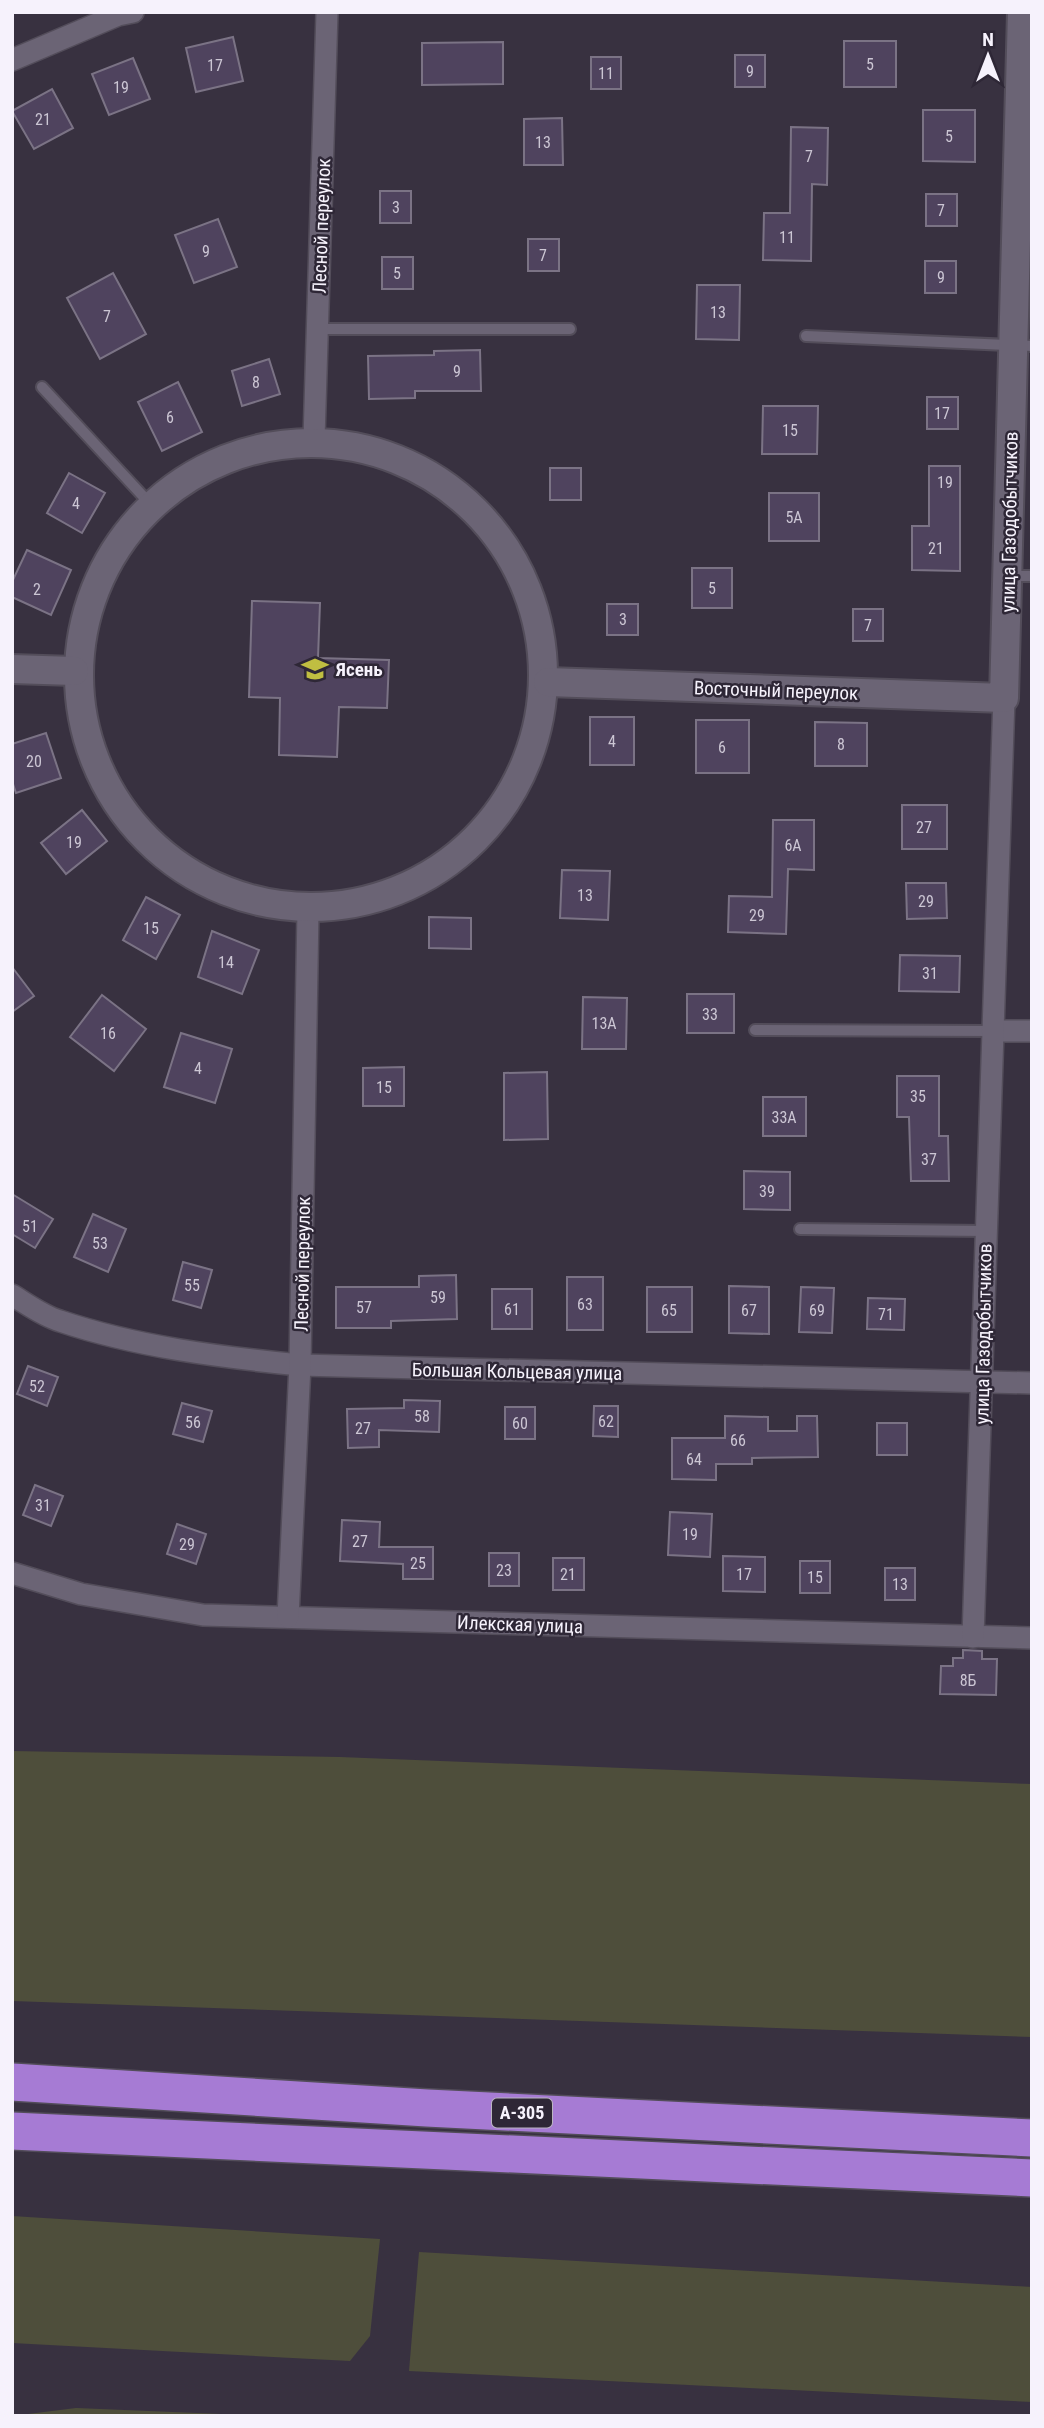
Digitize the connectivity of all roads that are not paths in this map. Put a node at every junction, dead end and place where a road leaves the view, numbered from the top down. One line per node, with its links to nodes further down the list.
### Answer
1 (327, 12): 5 (street, Лесной переулок)
2 (1022, 12): 8 (street, улица Газодобытчиков)
3 (123, 13): 4 (street)
4 (12, 60)
5 (318, 329): 6 (lane); 10 (street, Лесной переулок)
6 (570, 329)
7 (806, 336): 8 (lane)
8 (1022, 346): 12 (street, улица Газодобытчиков)
9 (42, 387): 11 (lane)
10 (314, 439): 11 (street); 15 (street)
11 (153, 507): 14 (street)
12 (1020, 576): 16 (street, улица Газодобытчиков)
13 (12, 669): 14 (street)
14 (74, 671): 17 (street)
15 (548, 682): 16 (street, Восточный переулок); 17 (street)
16 (1004, 698): 19 (street, улица Газодобытчиков)
17 (308, 910): 24 (street, Лесной переулок)
18 (755, 1030): 19 (lane)
19 (992, 1031): 20 (street); 22 (street, улица Газодобытчиков)
20 (1032, 1031)
21 (800, 1229): 22 (lane)
22 (986, 1231): 25 (street, улица Газодобытчиков)
23 (12, 1296): 24 (street, Большая Кольцевая улица)
24 (300, 1365): 25 (street, Большая Кольцевая улица); 28 (street, Лесной переулок)
25 (983, 1382): 26 (street, Большая Кольцевая улица); 29 (street, улица Газодобытчиков)
26 (1032, 1383)
27 (12, 1573): 28 (street, Илекская улица)
28 (288, 1617): 29 (street, Илекская улица)
29 (973, 1637): 30 (street, Илекская улица)
30 (1032, 1638)
31 (12, 2082): 33 (highway, А-305)
32 (12, 2131): 34 (highway, А-305)
33 (1032, 2138)
34 (1032, 2178)

